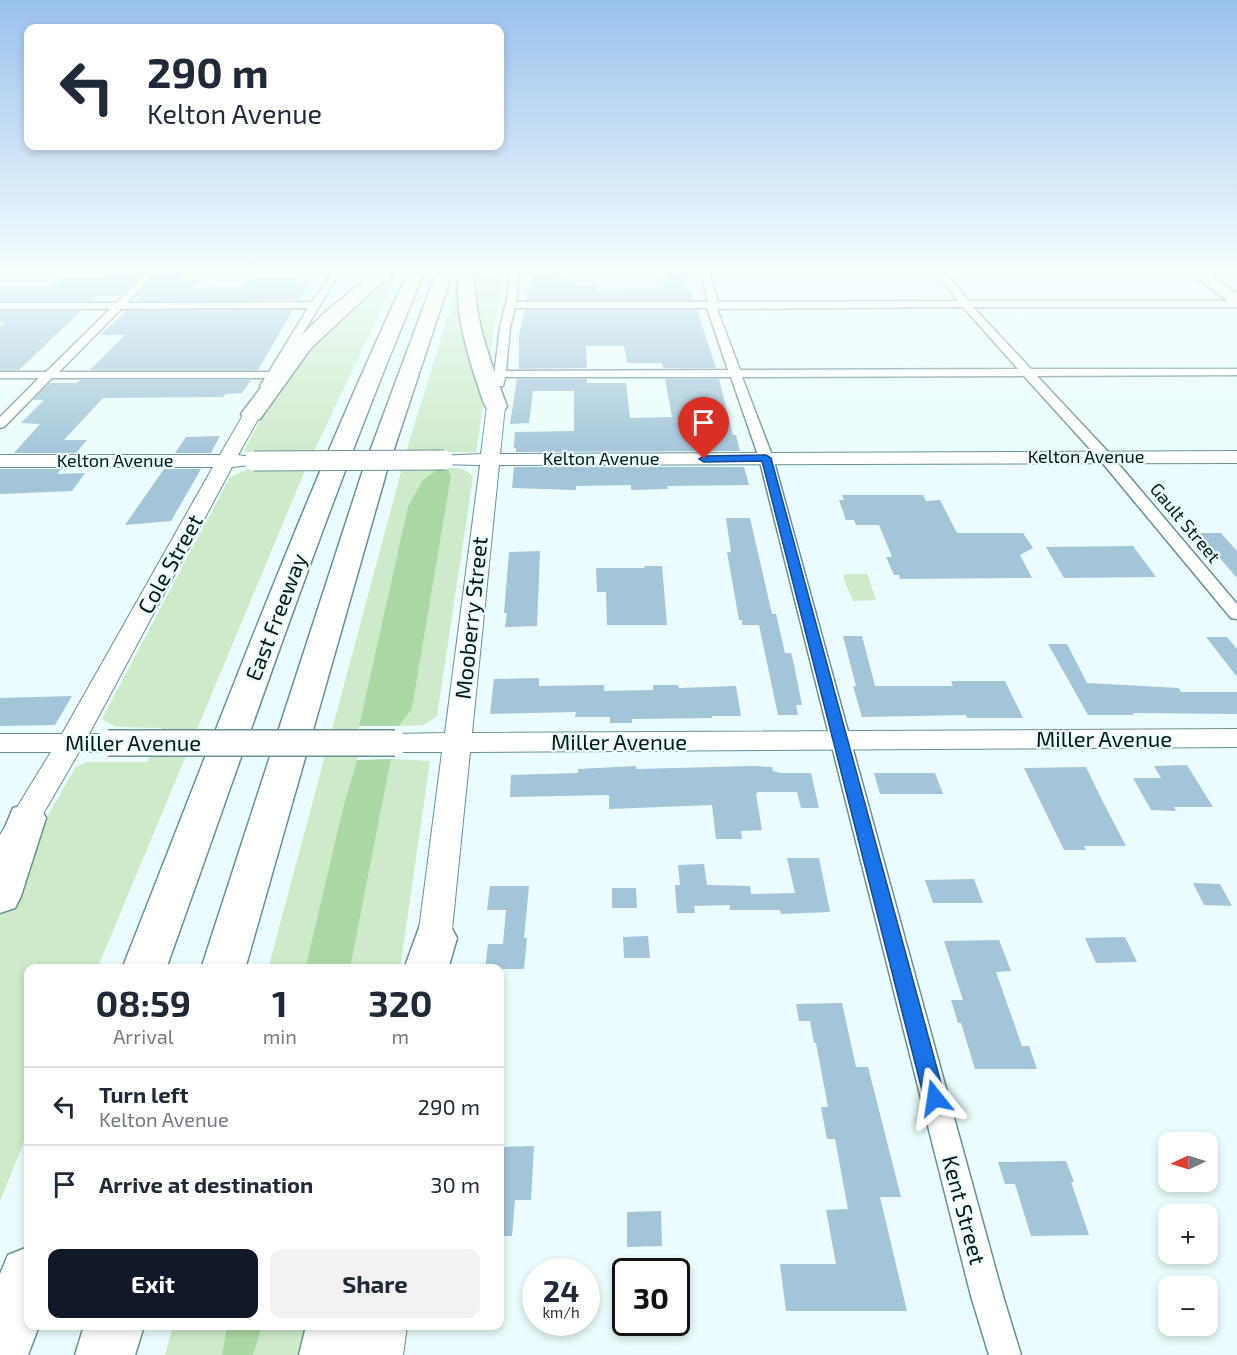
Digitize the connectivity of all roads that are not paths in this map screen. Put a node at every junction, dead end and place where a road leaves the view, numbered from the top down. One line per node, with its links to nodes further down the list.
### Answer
1 (93, 331): 15 (street)
2 (299, 331): 16 (street, Cole Street)
3 (318, 331): 18 (highway)
4 (389, 331): 36 (highway, East Freeway)
5 (423, 331): 37 (highway)
6 (474, 331): 17 (highway)
7 (505, 331): 13 (street, Mooberry Street)
8 (722, 331): 11 (street, Kent Street)
9 (990, 331): 12 (street, Gault Street)
10 (1237, 372): 12 (street)
11 (736, 373): 12 (street); 13 (street); 22 (street, Kent Street)
12 (1028, 373): 20 (street, Gault Street)
13 (500, 374): 17 (street, Mooberry Street)
14 (0, 375): 15 (street)
15 (50, 375): 16 (street); 19 (street)
16 (272, 375): 18 (street, Cole Street)
17 (496, 406): 23 (main road, Mooberry Street)
18 (252, 414): 25 (main road, Cole Street)
19 (0, 424)
20 (1105, 457): 21 (main road, Kelton Avenue); 22 (main road, Kelton Avenue); 26 (street, Gault Street)
21 (1237, 457)
22 (766, 458): 23 (main road, Kelton Avenue); 28 (street, Kent Street)
23 (489, 460): 25 (main road, Kelton Avenue, bridge); 31 (main road, Mooberry Street)
24 (0, 461): 25 (main road, Kelton Avenue)
25 (228, 461): 29 (main road, Cole Street)
26 (1237, 614)
27 (1237, 738): 28 (main road, Miller Avenue)
28 (840, 741): 31 (main road, Miller Avenue); 46 (street, Kent Street)
29 (70, 742): 30 (main road, Miller Avenue); 31 (main road, Miller Avenue, bridge); 32 (main road, Cole Street)
30 (0, 743)
31 (457, 743): 35 (main road, Mooberry Street)
32 (27, 818): 33 (main road, Cole Street); 34 (highway)
33 (0, 861)
34 (0, 896)
35 (430, 959)
36 (146, 964)
37 (225, 964)
38 (24, 1286): 42 (highway)
39 (113, 1330): 43 (highway)
40 (335, 1330): 44 (highway)
41 (383, 1330): 45 (main road)
42 (0, 1351)
43 (105, 1355)
44 (329, 1355)
45 (380, 1355)
46 (1005, 1355)

